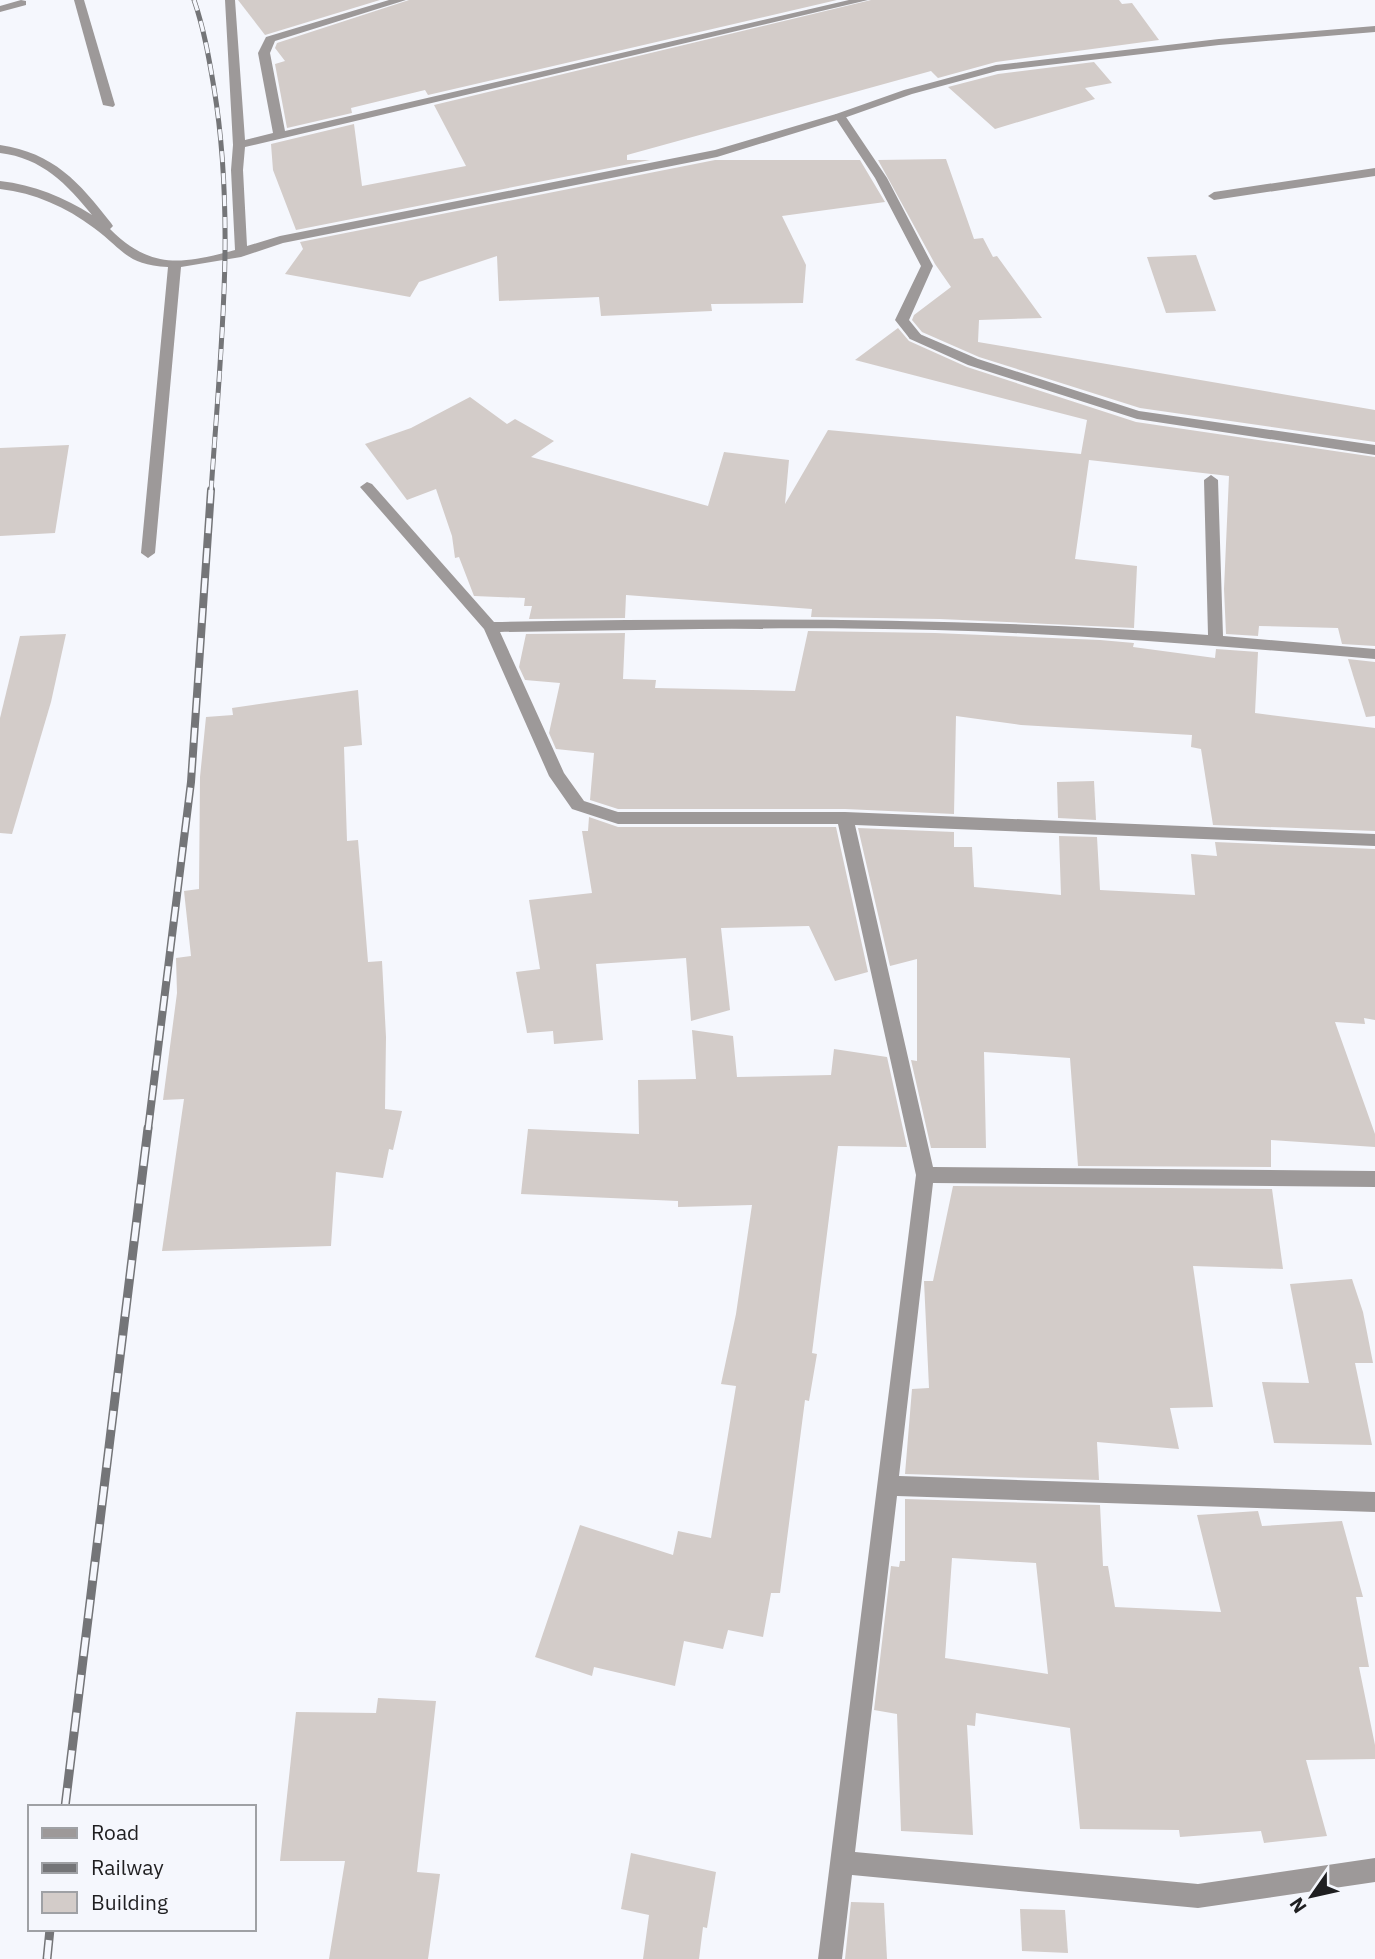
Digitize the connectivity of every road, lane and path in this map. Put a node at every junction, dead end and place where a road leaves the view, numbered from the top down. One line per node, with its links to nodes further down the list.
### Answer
1 (79, 0): 8 (street)
2 (230, 0): 11 (street)
3 (401, 0): 10 (street)
4 (863, 0): 10 (street)
5 (22, 3): 6 (street)
6 (0, 9)
7 (1375, 29): 9 (street)
8 (109, 105)
9 (840, 116): 16 (street); 19 (street)
10 (280, 137): 11 (street)
11 (239, 145): 16 (street)
12 (0, 149): 17 (street)
13 (1375, 172): 15 (street)
14 (0, 185): 17 (street)
15 (1214, 196)
16 (242, 253): 18 (street)
17 (135, 257): 18 (street)
18 (175, 263): 22 (street)
19 (1375, 450)
20 (1212, 480): 24 (street)
21 (367, 487): 23 (street)
22 (148, 553)
23 (490, 627): 24 (street); 26 (street)
24 (1216, 640): 25 (street)
25 (1375, 654)
26 (845, 818): 27 (street); 28 (street)
27 (1375, 840)
28 (925, 1175): 29 (street); 30 (street)
29 (1375, 1179)
30 (887, 1486): 31 (street); 32 (street)
31 (1375, 1502)
32 (840, 1862): 33 (street); 34 (street)
33 (1375, 1870)
34 (830, 1959)

